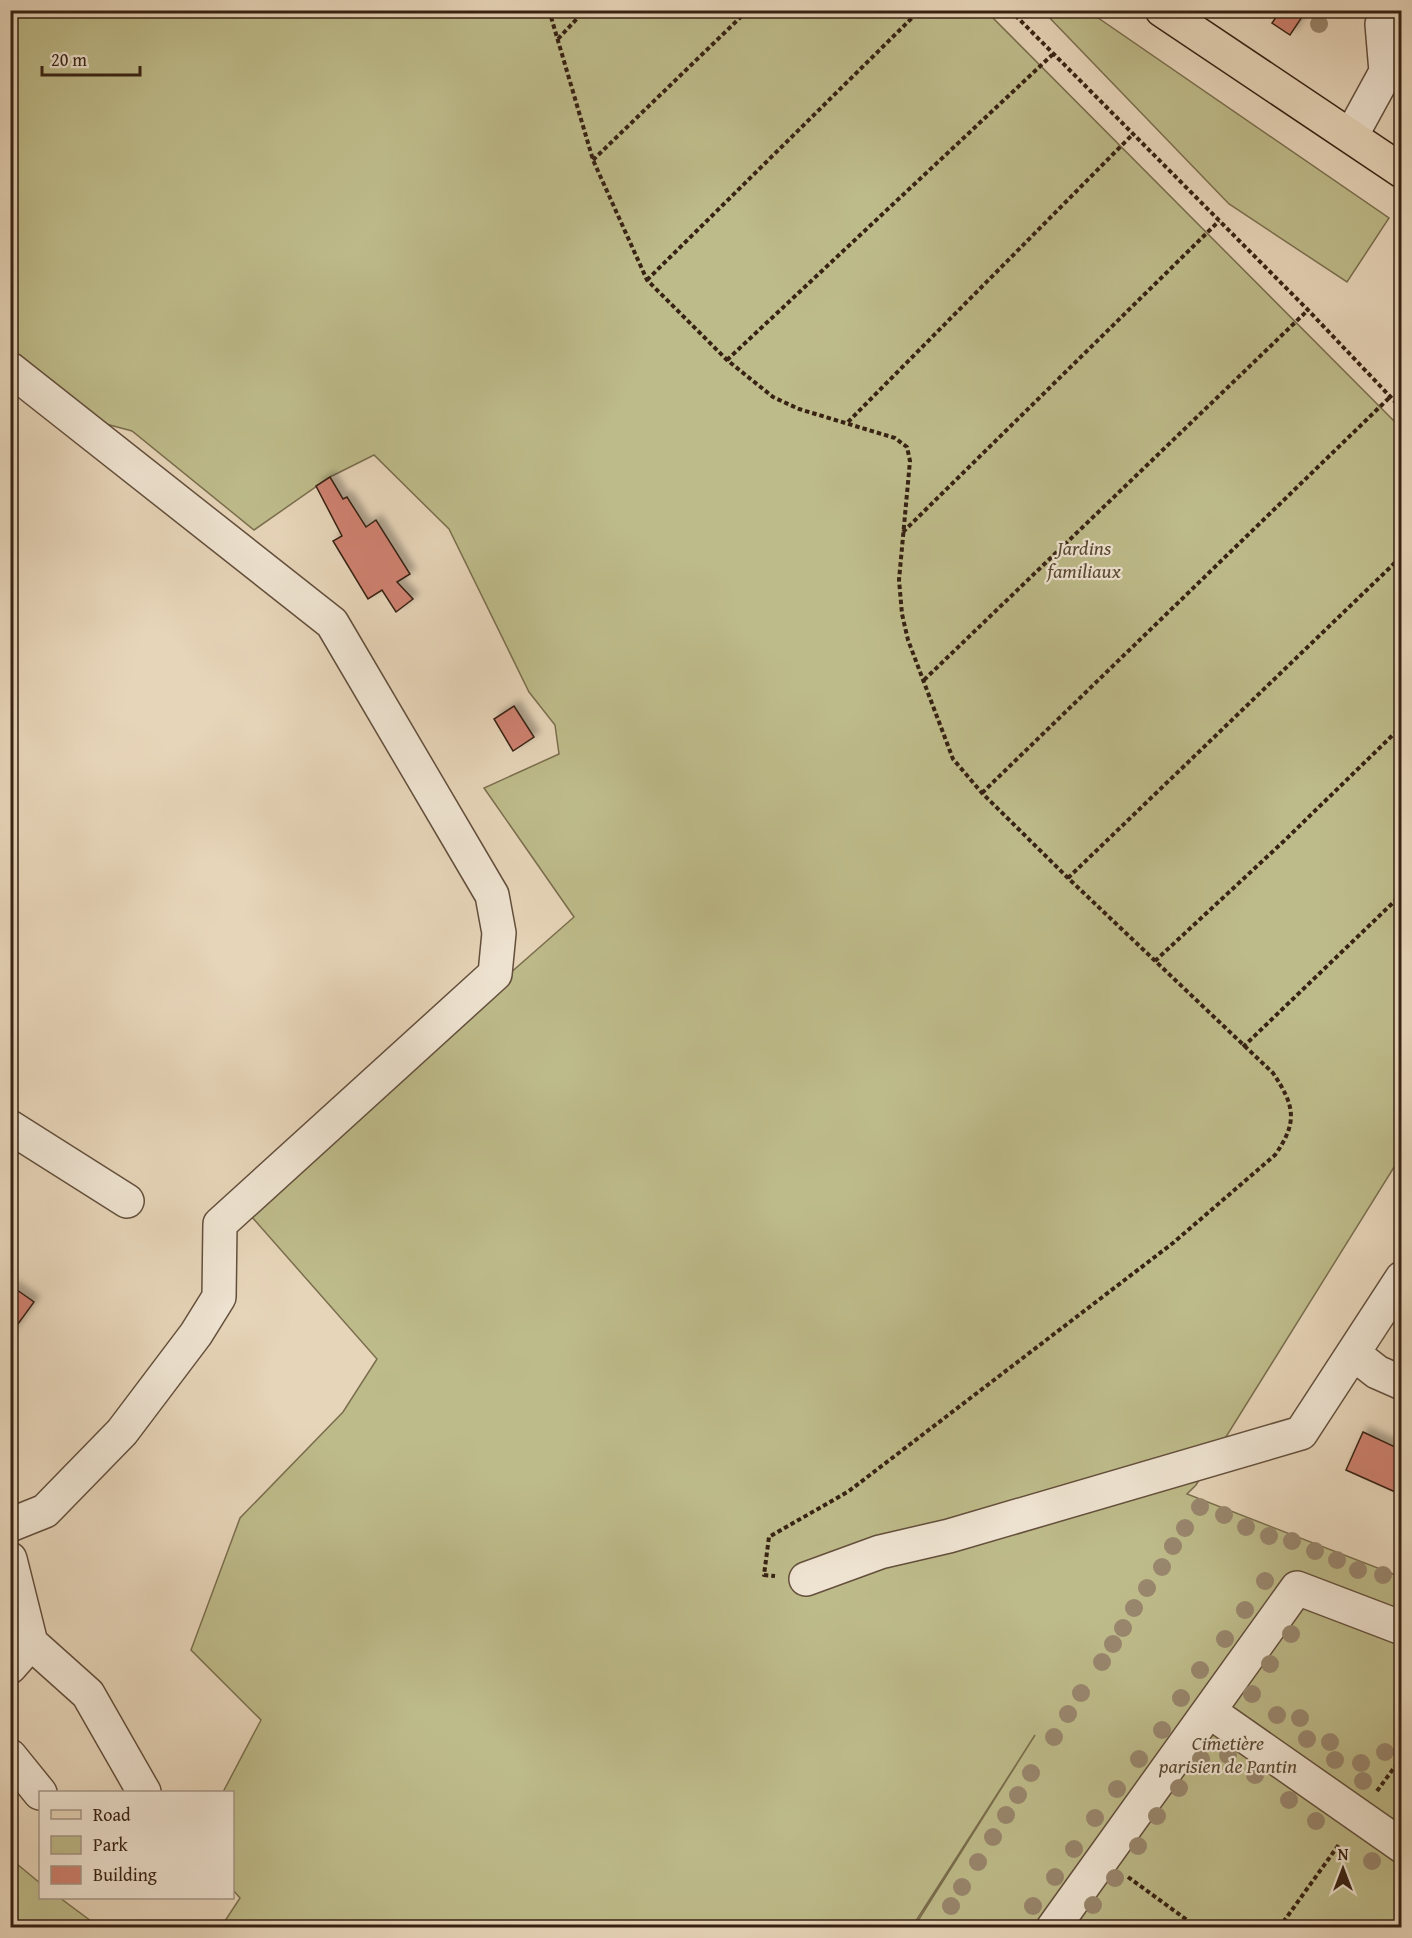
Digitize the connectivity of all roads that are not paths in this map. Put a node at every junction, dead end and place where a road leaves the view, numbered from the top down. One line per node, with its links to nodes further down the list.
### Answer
1 (1162, 10): 3 (main road)
2 (1382, 24): 3 (street)
3 (1351, 136): 4 (main road)
4 (1401, 171)
5 (10, 369): 11 (street)
6 (10, 1127): 7 (street)
7 (127, 1201)
8 (1401, 1278): 9 (street)
9 (1354, 1354): 10 (street); 13 (street)
10 (1401, 1383)
11 (10, 1525)
12 (10, 1558): 15 (street)
13 (806, 1579)
14 (1401, 1628): 17 (street)
15 (31, 1642): 16 (street); 19 (street)
16 (10, 1667)
17 (1209, 1711): 21 (street); 22 (street)
18 (10, 1755): 20 (street)
19 (143, 1791)
20 (39, 1792)
21 (1401, 1846)
22 (1053, 1928)

